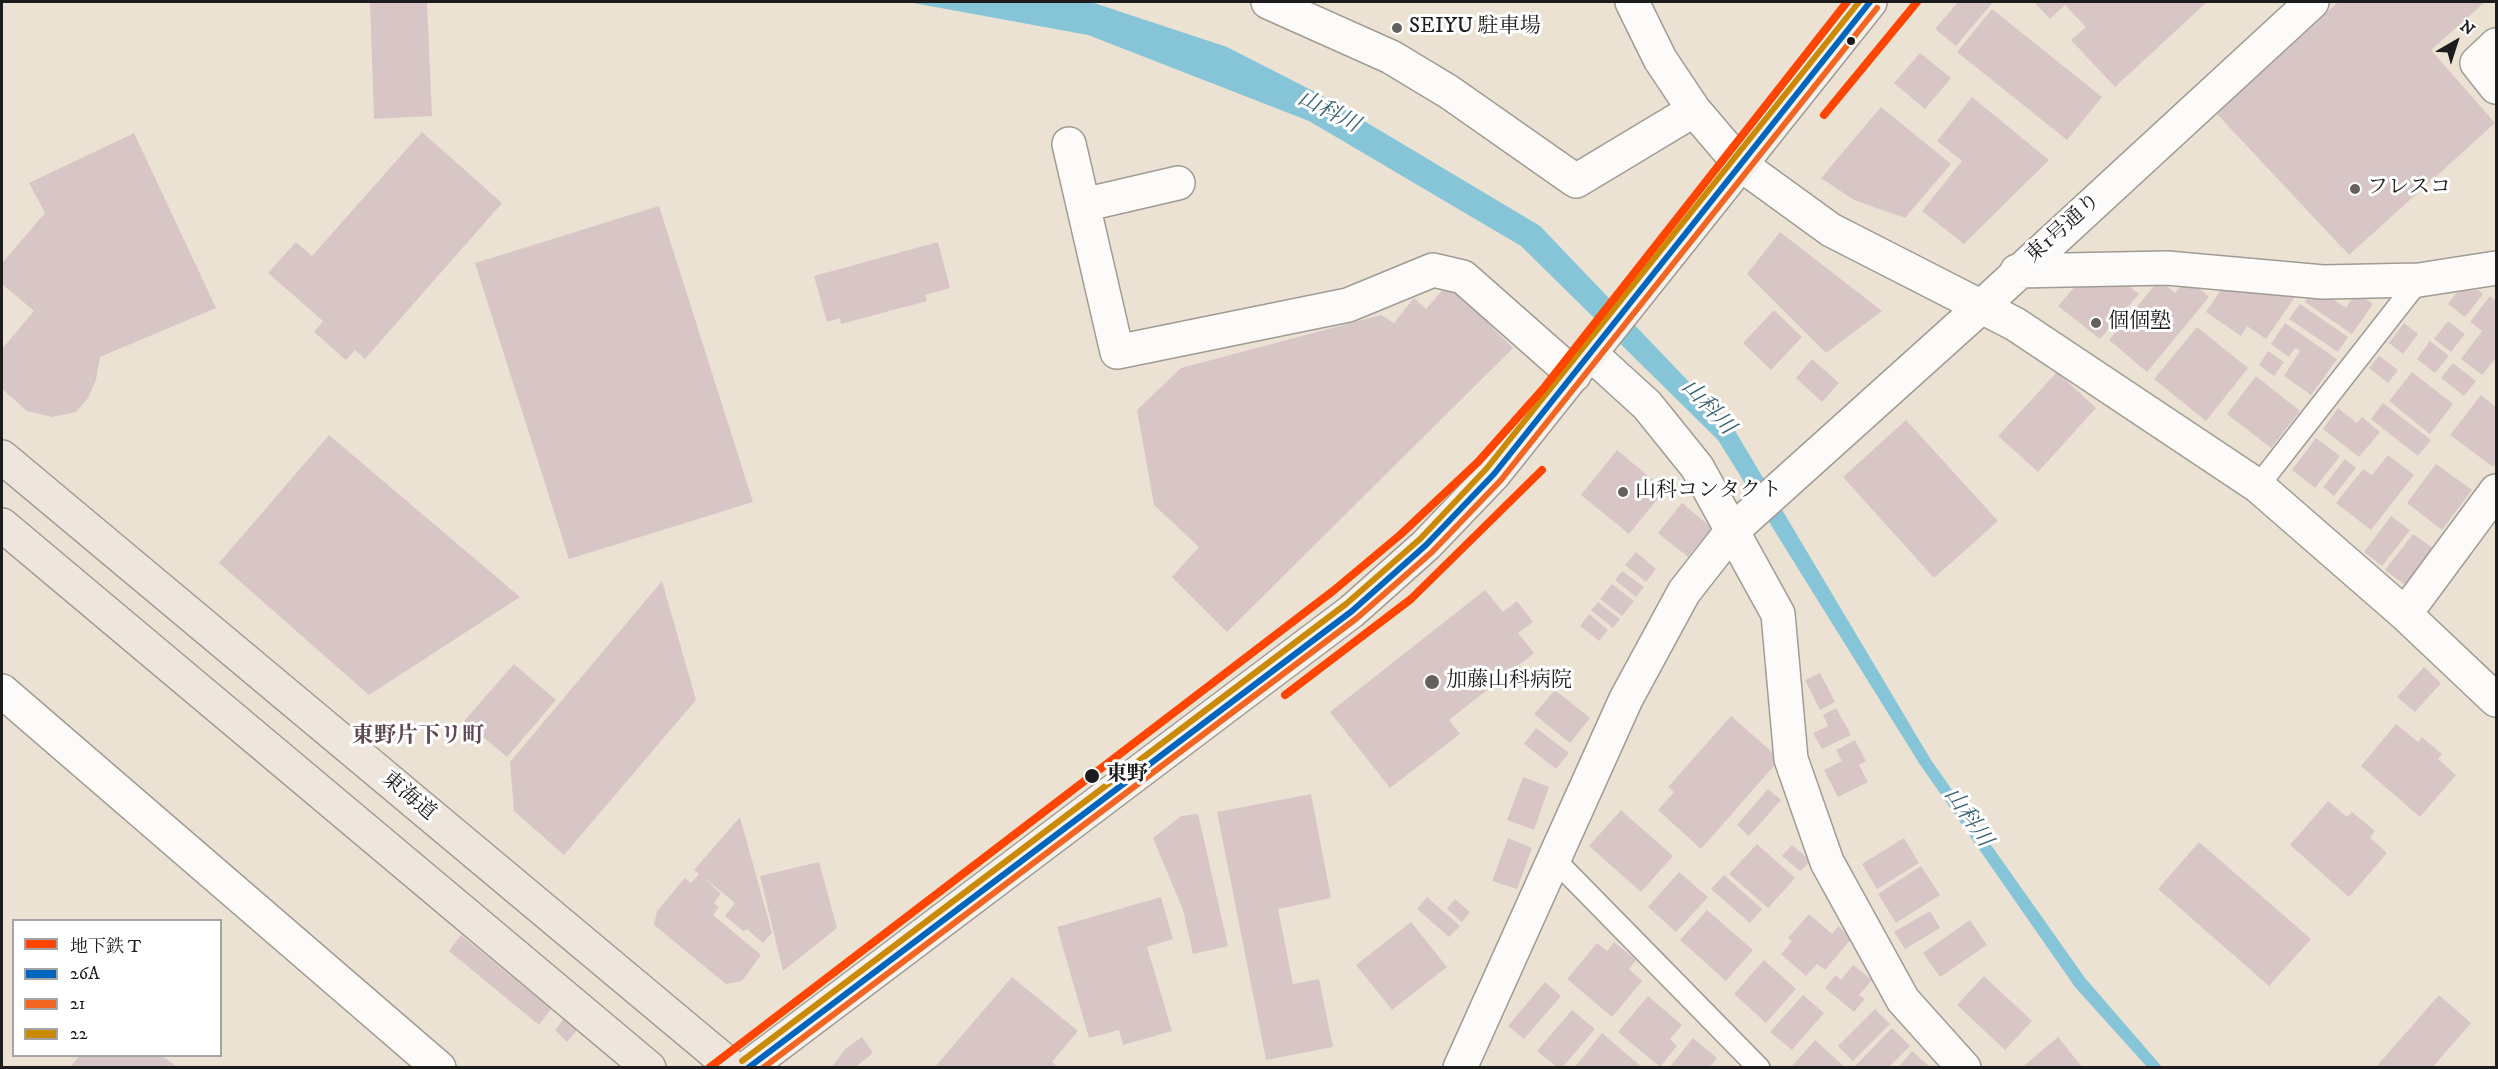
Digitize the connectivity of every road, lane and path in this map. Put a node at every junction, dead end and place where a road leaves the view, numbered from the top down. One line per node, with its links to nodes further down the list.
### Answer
1 (1632, 2): 7 (street)
2 (1870, 2): 9 (street)
3 (2312, 2): 13 (street, 東1号通り)
4 (1279, 4): 7 (street)
5 (2496, 45): 6 (street)
6 (2496, 87)
7 (1694, 110): 9 (street)
8 (1069, 144): 11 (street)
9 (1740, 164): 15 (street); 16 (street)
10 (1178, 183): 11 (street)
11 (1083, 205): 16 (street)
12 (2496, 268): 14 (street)
13 (2017, 272): 14 (street); 15 (street, 東1号通り)
14 (2419, 280): 18 (lane)
15 (1981, 307): 18 (street); 21 (street, 東1号通り)
16 (1588, 357): 21 (street); 29 (street)
17 (2, 457): 28 (highway, 東海道)
18 (2258, 486): 22 (street)
19 (2496, 491): 22 (street)
20 (2, 525): 27 (highway)
21 (1738, 526): 25 (street, 東1号通り); 32 (street)
22 (2405, 614): 24 (street)
23 (2, 691): 26 (street)
24 (2496, 700)
25 (1552, 858): 30 (street, 東1号通り); 31 (lane)
26 (439, 1068)
27 (649, 1068)
28 (733, 1068)
29 (747, 1068)
30 (1460, 1068)
31 (1759, 1068)
32 (1964, 1068)

